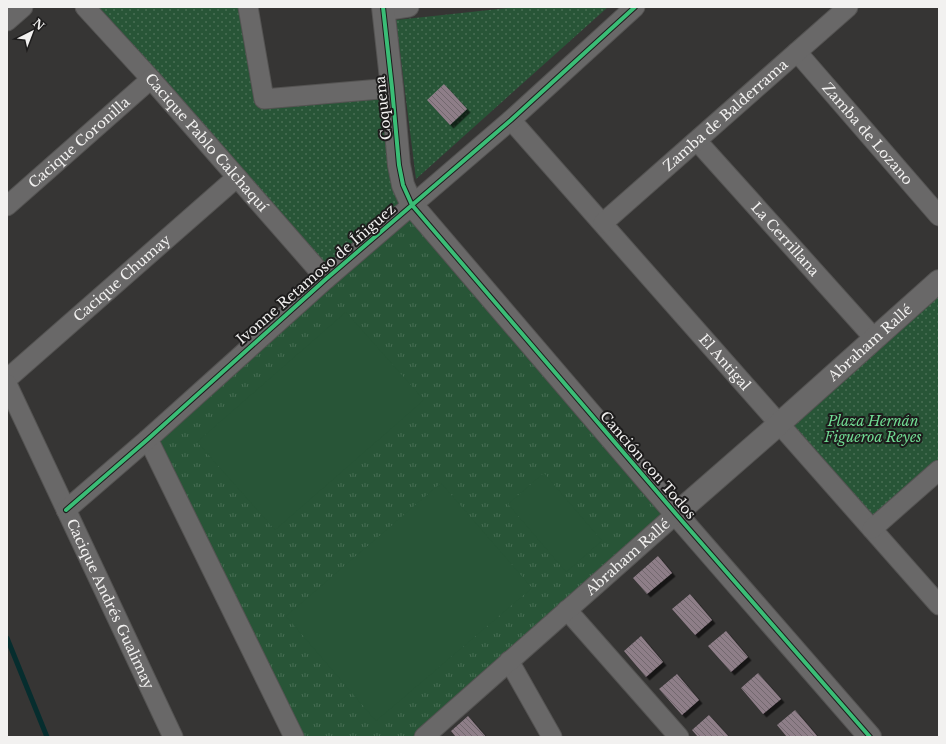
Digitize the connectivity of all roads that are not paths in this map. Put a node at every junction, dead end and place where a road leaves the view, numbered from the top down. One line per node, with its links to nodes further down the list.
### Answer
1 (23, 7): 8 (street)
2 (86, 7): 10 (street, Cacique Pablo Calchaquí)
3 (248, 7): 11 (street)
4 (410, 7): 7 (street)
5 (635, 7): 12 (street, Ivonne Retamoso de Íñiguez)
6 (848, 7): 9 (street, Zamba de Balderrama)
7 (383, 9): 11 (street, Coquena)
8 (7, 21)
9 (797, 52): 13 (street, Zamba de Balderrama); 17 (street, Zamba de Lozano)
10 (151, 79): 14 (street, Cacique Pablo Calchaquí); 16 (street, Cacique Coronilla)
11 (392, 88): 15 (street, Coquena)
12 (510, 120): 15 (street, Ivonne Retamoso de Íñiguez); 18 (street, El Antigal)
13 (697, 141): 18 (street, Zamba de Balderrama); 21 (street, La Cerrillana)
14 (236, 178): 19 (street, Cacique Pablo Calchaquí); 22 (street, Cacique Chumay)
15 (412, 205): 19 (street, Ivonne Retamoso de Íñiguez); 28 (street, Canción con Todos)
16 (7, 206)
17 (939, 216)
18 (603, 223): 24 (street, El Antigal)
19 (326, 279): 25 (street, Ivonne Retamoso de Íñiguez)
20 (939, 281): 21 (street, Abraham Rallé)
21 (874, 338): 24 (street, Abraham Rallé)
22 (7, 379)
23 (7, 384): 27 (street, Cacique Andrés Gualimay)
24 (779, 424): 28 (street, Abraham Rallé); 29 (street, El Antigal)
25 (148, 439): 27 (street, Ivonne Retamoso de Íñiguez); 34 (street)
26 (939, 470): 29 (street)
27 (66, 510): 33 (street, Cacique Andrés Gualimay)
28 (676, 514): 31 (street, Abraham Rallé); 38 (street, Canción con Todos)
29 (872, 529): 30 (street, El Antigal)
30 (939, 605)
31 (567, 610): 32 (street, Abraham Rallé); 37 (street)
32 (509, 661): 35 (street, Abraham Rallé); 36 (street)
33 (173, 737)
34 (294, 737)
35 (424, 737)
36 (552, 737)
37 (679, 737)
38 (870, 737)

